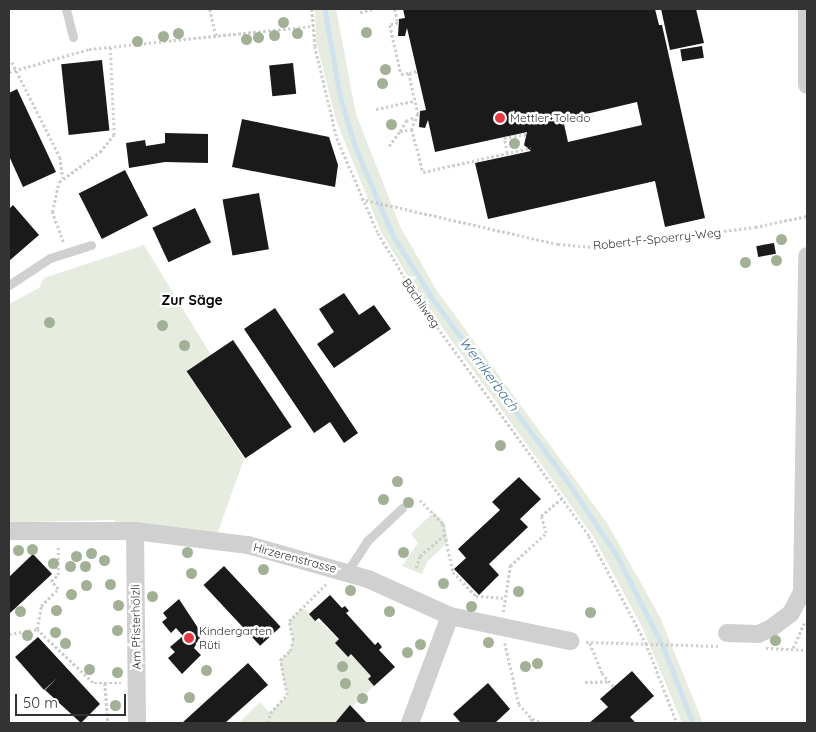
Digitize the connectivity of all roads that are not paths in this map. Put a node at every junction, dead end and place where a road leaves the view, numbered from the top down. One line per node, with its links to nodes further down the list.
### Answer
1 (66, 9): 3 (lane)
2 (807, 9): 4 (street)
3 (73, 36)
4 (807, 85)
5 (91, 245): 7 (lane)
6 (807, 256): 13 (street)
7 (9, 284)
8 (402, 508): 11 (lane)
9 (135, 531): 10 (street, Hirzerenstrasse); 11 (street, Hirzerenstrasse); 15 (street, Am Pfisterhölzli)
10 (9, 532)
11 (343, 571): 12 (street, Hirzerenstrasse)
12 (450, 616): 14 (street, Hirzerenstrasse); 16 (street)
13 (727, 633)
14 (570, 641)
15 (137, 723)
16 (410, 723)

